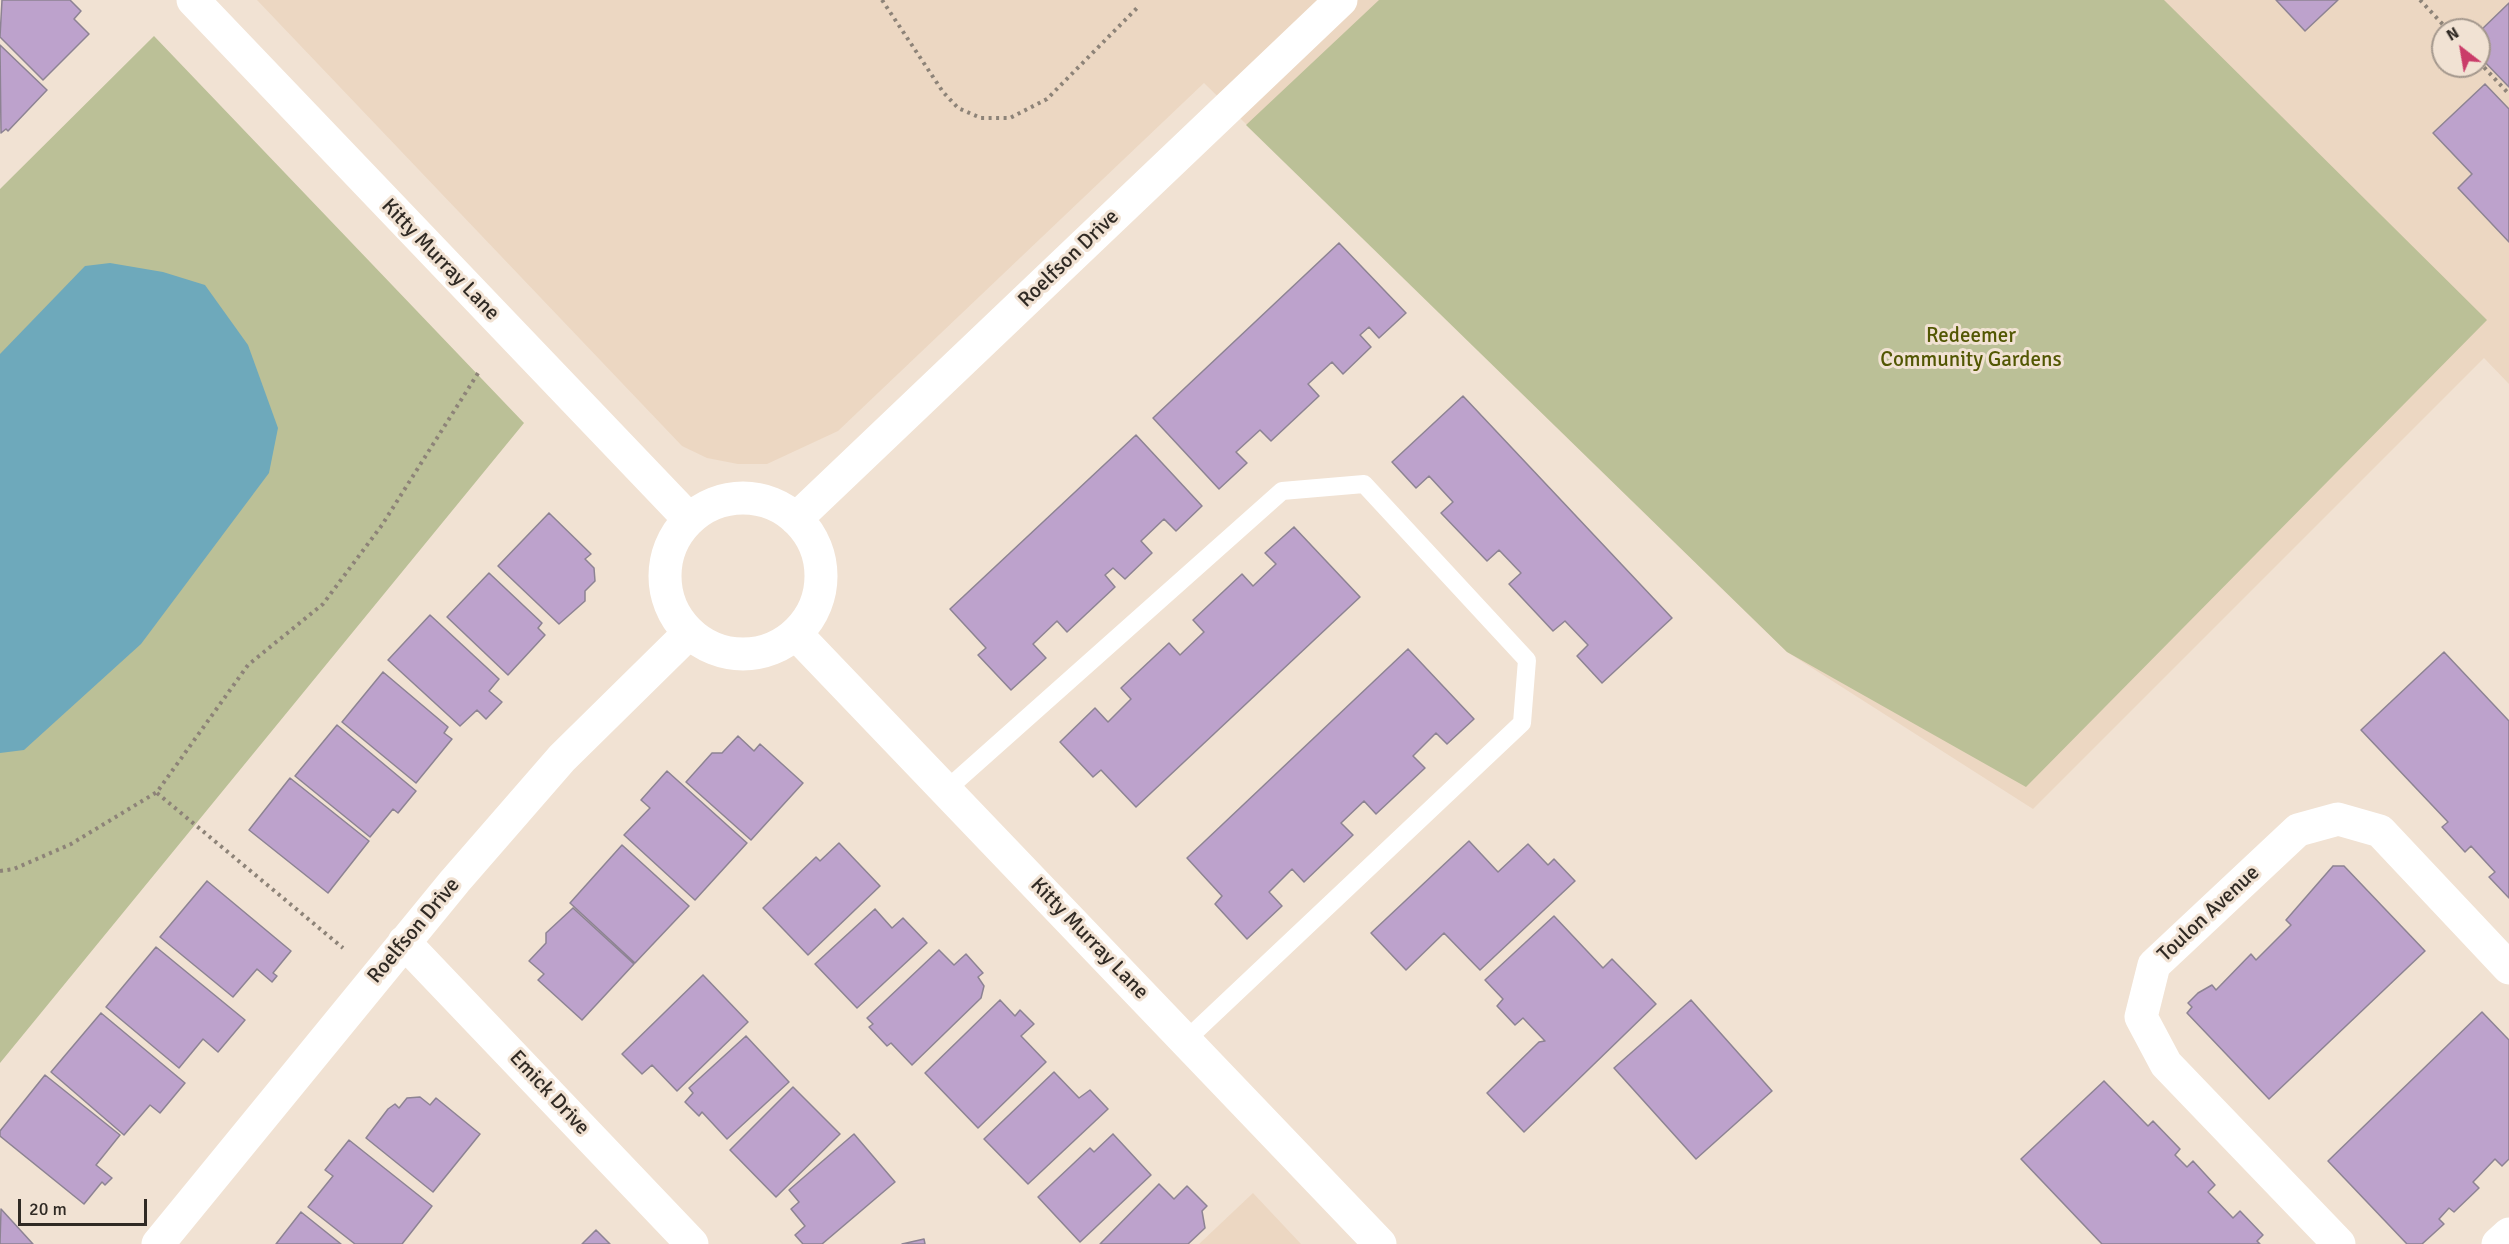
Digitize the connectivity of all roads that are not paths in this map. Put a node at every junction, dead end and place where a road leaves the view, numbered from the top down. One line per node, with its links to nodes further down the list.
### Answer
1 (193, 0): 3 (street, Kitty Murray Lane)
2 (1341, 0): 4 (street, Roelfson Drive)
3 (689, 519): 4 (street); 5 (street)
4 (796, 519): 6 (street)
5 (689, 633): 6 (street); 8 (street, Roelfson Drive)
6 (796, 634): 7 (street, Kitty Murray Lane)
7 (946, 790): 10 (street, Kitty Murray Lane); 10 (lane)
8 (404, 942): 12 (street, Roelfson Drive); 13 (street, Emick Drive)
9 (2509, 968): 15 (street, Toulon Avenue)
10 (1186, 1040): 14 (street, Kitty Murray Lane)
11 (2509, 1234): 16 (street)
12 (158, 1244)
13 (693, 1244)
14 (1380, 1244)
15 (2339, 1244)
16 (2498, 1244)

